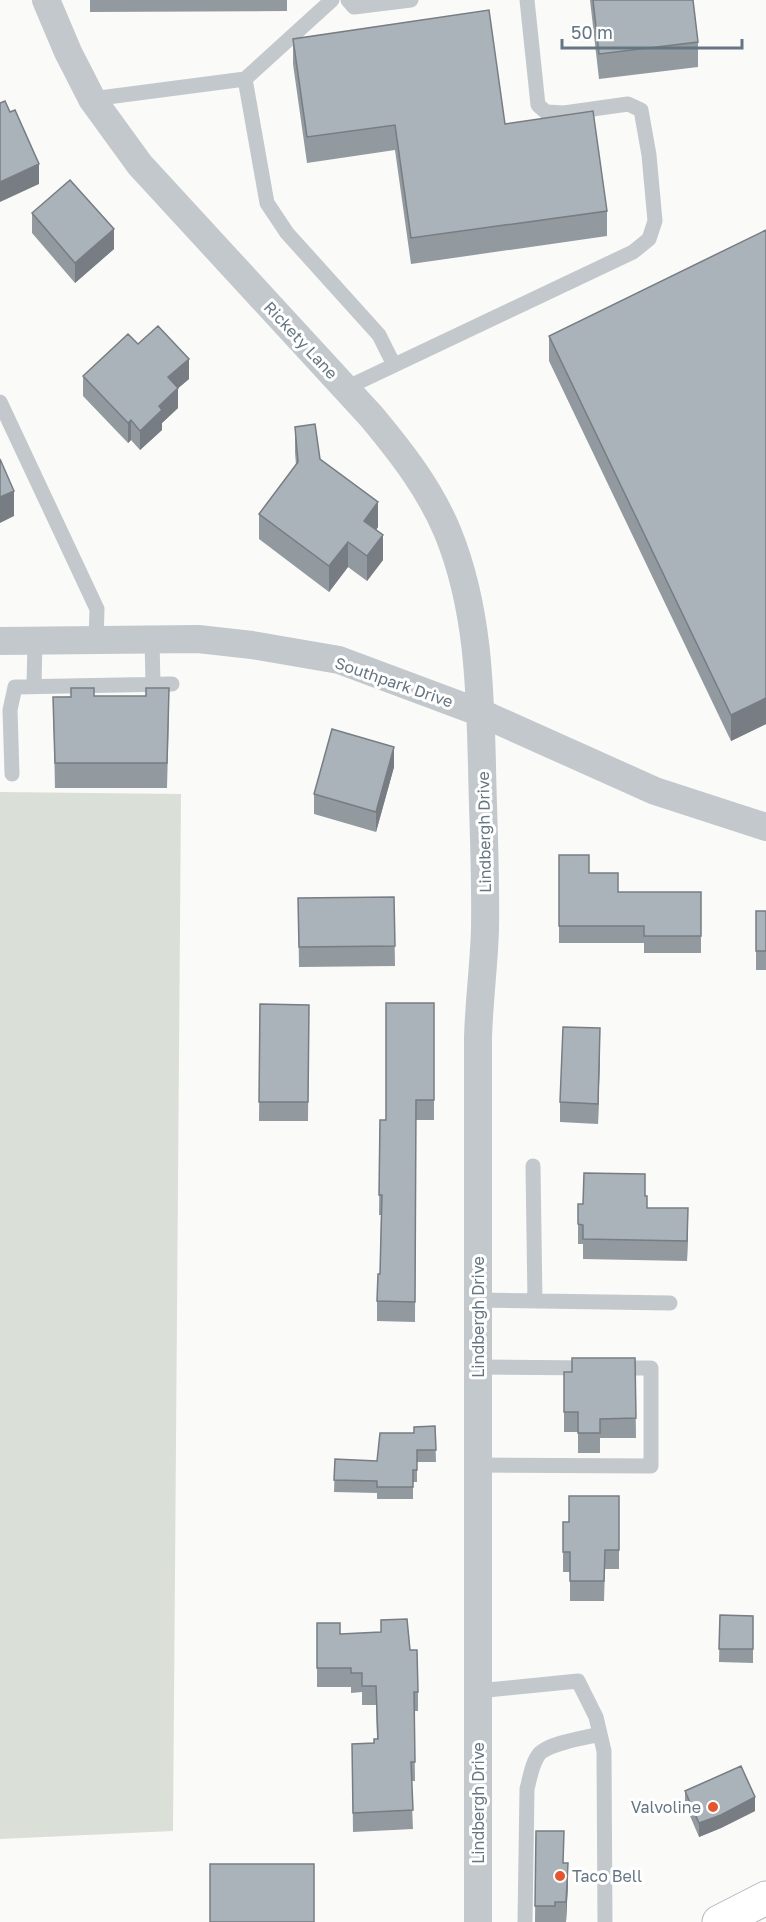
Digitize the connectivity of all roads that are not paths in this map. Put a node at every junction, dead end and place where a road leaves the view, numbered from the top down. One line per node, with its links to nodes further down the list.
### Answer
1 (46, 0): 7 (street, Rickety Lane)
2 (332, 0): 6 (lane)
3 (348, 0): 4 (lane)
4 (411, 0)
5 (526, 0): 8 (lane)
6 (245, 79): 7 (lane); 8 (lane)
7 (92, 99): 9 (street, Rickety Lane)
8 (394, 365): 9 (lane)
9 (346, 388): 18 (street, Rickety Lane)
10 (0, 402): 12 (lane)
11 (152, 639): 12 (street, Southpark Drive); 17 (lane); 18 (street, Southpark Drive)
12 (96, 640): 14 (street, Southpark Drive)
13 (0, 641): 14 (street, Southpark Drive)
14 (35, 641): 16 (lane)
15 (172, 684): 17 (lane)
16 (34, 685): 17 (lane); 19 (lane)
17 (153, 685)
18 (481, 713): 20 (street, Southpark Drive); 22 (street, Lindbergh Drive)
19 (12, 774)
20 (766, 827)
21 (533, 1166): 23 (lane)
22 (478, 1300): 23 (lane); 25 (street, Lindbergh Drive)
23 (535, 1301): 24 (lane)
24 (670, 1303)
25 (478, 1367): 26 (street, Lindbergh Drive); 26 (lane)
26 (478, 1465): 27 (street, Lindbergh Drive)
27 (478, 1691): 28 (lane); 30 (street, Lindbergh Drive)
28 (600, 1734): 31 (lane); 32 (lane)
29 (766, 1898): 33 (highway)
30 (478, 1922)
31 (525, 1922)
32 (605, 1922)
33 (719, 1922)

